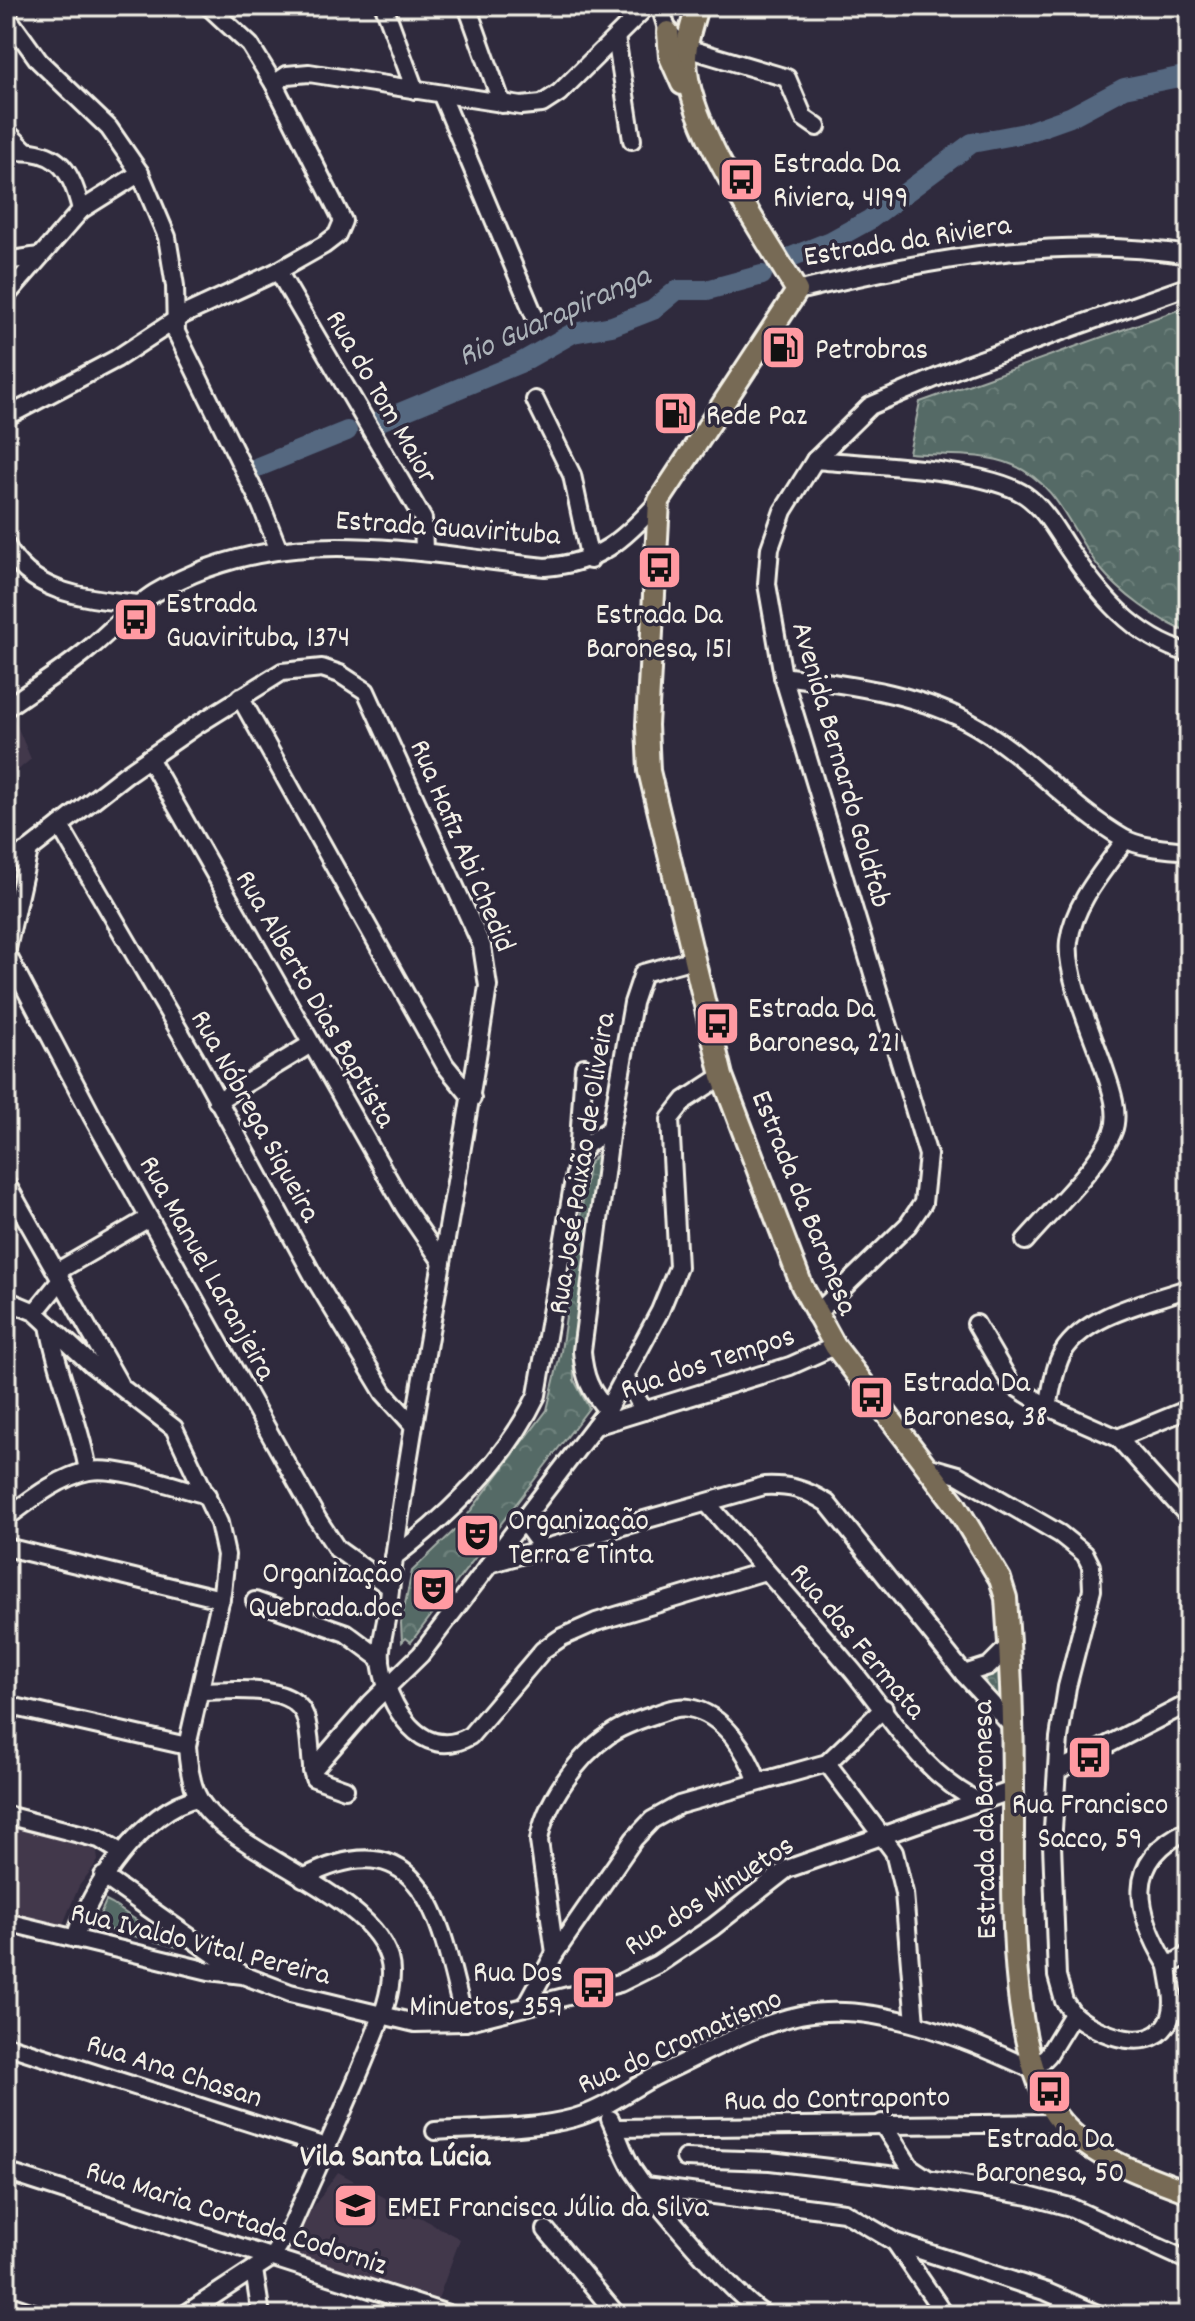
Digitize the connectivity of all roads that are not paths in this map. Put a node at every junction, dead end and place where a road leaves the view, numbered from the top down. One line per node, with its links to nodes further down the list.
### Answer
1 (208, 6): 11 (street)
2 (384, 6): 12 (street)
3 (467, 6): 14 (street)
4 (697, 6): 10 (main road)
5 (711, 6): 10 (main road)
6 (656, 8): 8 (street); 9 (street); 10 (street)
7 (6, 15): 21 (street)
8 (668, 32): 10 (street); 15 (main road, Estrada da Riviera)
9 (616, 37): 14 (street); 18 (street)
10 (697, 47): 15 (main road); 16 (street)
11 (274, 84): 12 (street); 26 (street)
12 (415, 90): 13 (street)
13 (442, 96): 14 (street); 31 (street)
14 (502, 104)
15 (696, 104): 28 (main road, Estrada da Riviera)
16 (817, 127)
17 (6, 131): 19 (street)
18 (632, 140)
19 (25, 150): 20 (street); 22 (street)
20 (6, 152)
21 (140, 173): 22 (street); 30 (street)
22 (81, 210): 24 (street)
23 (1189, 255): 28 (street, Estrada da Riviera)
24 (39, 256): 25 (street); 29 (street)
25 (6, 261)
26 (278, 271): 30 (street); 38 (street, Rua do Tom Maior)
27 (1189, 286): 34 (street, Avenida Bernardo Goldfab)
28 (797, 291): 35 (main road, Estrada Guavirituba)
29 (6, 296)
30 (174, 321): 33 (street); 37 (street)
31 (537, 322)
32 (535, 400): 39 (street)
33 (6, 417)
34 (815, 460): 42 (street); 43 (street, Avenida Bernardo Goldfab)
35 (659, 501): 39 (street, Estrada Guavirituba); 53 (main road, Estrada da Baronesa)
36 (6, 545): 40 (street)
37 (278, 548): 38 (street, Estrada Guavirituba); 41 (street, Estrada Guavirituba)
38 (424, 552): 39 (street, Estrada Guavirituba)
39 (590, 560)
40 (12, 572): 41 (street)
41 (138, 604): 45 (street, Estrada Guavirituba)
42 (1189, 653)
43 (783, 676): 48 (street); 69 (street, Avenida Bernardo Goldfab)
44 (240, 697): 46 (street, Rua Hafiz Abi Chedid); 57 (street); 57 (street, Rua Hafiz Abi Chedid)
45 (6, 708)
46 (149, 758): 47 (street, Rua Hafiz Abi Chedid); 54 (street, Rua Alberto Dias Baptista)
47 (60, 826): 49 (street, Rua Hafiz Abi Chedid); 58 (street, Rua Nóbrega Siqueira)
48 (1125, 840): 50 (street); 63 (street)
49 (29, 850): 51 (street, Rua Hafiz Abi Chedid); 52 (street)
50 (1189, 851)
51 (6, 861)
52 (6, 952): 62 (street, Rua Manuel Laranjeira)
53 (694, 959): 56 (main road, Estrada da Baronesa); 59 (street, Rua José Paixão de Oliveira)
54 (311, 1044): 58 (street); 64 (street, Rua Alberto Dias Baptista)
55 (584, 1067): 60 (street)
56 (722, 1076): 69 (main road, Estrada da Baronesa); 73 (street)
57 (472, 1098): 64 (street, Rua Hafiz Abi Chedid)
58 (217, 1101): 79 (street, Rua Nóbrega Siqueira)
59 (611, 1128): 60 (street); 77 (street, Rua José Paixão de Oliveira)
60 (578, 1156): 91 (street)
61 (6, 1183): 65 (street)
62 (149, 1218): 65 (street); 94 (street, Rua Manuel Laranjeira)
63 (1025, 1241)
64 (442, 1262): 79 (street, Rua Hafiz Abi Chedid)
65 (60, 1275): 68 (street); 74 (street)
66 (1189, 1288): 75 (street)
67 (6, 1300): 68 (street)
68 (35, 1312): 71 (street)
69 (815, 1315): 72 (main road, Estrada da Baronesa)
70 (976, 1324): 75 (street)
71 (49, 1325): 74 (street); 83 (street)
72 (835, 1346): 78 (street, Rua dos Tempos); 82 (main road, Estrada da Baronesa)
73 (625, 1377): 77 (street); 78 (street)
74 (122, 1387): 84 (street)
75 (1048, 1407): 81 (street)
76 (1189, 1409): 81 (street)
77 (607, 1410): 80 (street)
78 (644, 1411): 80 (street, Rua dos Tempos)
79 (413, 1425): 91 (street, Rua Hafiz Abi Chedid)
80 (595, 1426): 88 (street)
81 (1118, 1438): 86 (street)
82 (930, 1467): 97 (main road, Estrada da Baronesa); 108 (street)
83 (88, 1471): 84 (street); 87 (street)
84 (207, 1495): 95 (street)
85 (707, 1503): 90 (street); 93 (street, Rua das Fermata); 99 (street)
86 (1189, 1517)
87 (6, 1518)
88 (523, 1521): 90 (street); 92 (street)
89 (6, 1547): 95 (street)
90 (544, 1550): 92 (street)
91 (394, 1557): 94 (street, Rua Hafiz Abi Chedid)
92 (489, 1564): 100 (street)
93 (765, 1571): 100 (street); 104 (street, Rua das Fermata)
94 (390, 1587): 98 (street, Rua Hafiz Abi Chedid)
95 (221, 1599): 101 (street)
96 (255, 1601): 98 (street)
97 (1010, 1645): 99 (street); 105 (main road, Estrada da Baronesa)
98 (381, 1659): 100 (street, Rua Hafiz Abi Chedid)
99 (964, 1674): 105 (street)
100 (387, 1689): 109 (street)
101 (200, 1691): 106 (street); 109 (street)
102 (1189, 1703): 108 (street)
103 (6, 1705): 106 (street)
104 (884, 1708): 107 (street); 114 (street, Rua das Fermata)
105 (1012, 1726): 112 (main road, Estrada da Baronesa)
106 (187, 1746): 113 (street)
107 (827, 1763): 110 (street); 117 (street)
108 (1059, 1770): 128 (street)
109 (312, 1771): 111 (street)
110 (758, 1782): 123 (street); 123 (street)
111 (345, 1789)
112 (1013, 1790): 114 (street, Rua dos Minuetos); 133 (main road, Estrada da Baronesa)
113 (198, 1798): 118 (street); 120 (street)
114 (978, 1801): 117 (street, Rua dos Minuetos)
115 (6, 1815): 118 (street)
116 (1189, 1830): 125 (street)
117 (884, 1837): 127 (street, Rua dos Minuetos); 131 (street)
118 (122, 1853): 119 (street)
119 (103, 1876): 122 (street); 126 (street)
120 (303, 1878): 129 (street); 130 (street)
121 (6, 1922): 122 (street, Rua Ivaldo Vital Pereira)
122 (75, 1939): 126 (street, Rua Ivaldo Vital Pereira)
123 (555, 1953): 127 (street)
124 (1189, 1954): 125 (street)
125 (1168, 1966): 128 (street)
126 (243, 1975): 129 (street, Rua Ivaldo Vital Pereira)
127 (526, 2006): 130 (street, Rua dos Minuetos)
128 (1073, 2014): 133 (street)
129 (382, 2015): 130 (street, Rua dos Minuetos); 139 (street)
130 (465, 2022)
131 (915, 2023): 133 (street, Rua do Cromatismo); 134 (street, Rua do Cromatismo)
132 (6, 2045): 139 (street, Rua Ana Chasan)
133 (1033, 2070): 136 (main road, Estrada da Baronesa)
134 (604, 2107): 137 (street); 138 (street, Rua do Cromatismo)
135 (882, 2123): 136 (street, Rua do Contraponto); 137 (street, Rua do Contraponto); 142 (street)
136 (1062, 2123): 144 (main road, Estrada da Baronesa)
137 (614, 2128): 143 (street)
138 (435, 2131)
139 (326, 2147): 147 (street)
140 (685, 2158): 142 (street)
141 (6, 2172): 147 (street, Rua Maria Cortada Codorniz)
142 (928, 2179): 148 (street)
143 (645, 2186): 146 (street); 157 (street)
144 (1189, 2192)
145 (546, 2230): 156 (street)
146 (895, 2242): 150 (street); 158 (street)
147 (271, 2258): 149 (street); 155 (street, Rua Maria Cortada Codorniz)
148 (1189, 2261)
149 (254, 2270): 153 (street); 154 (street)
150 (1066, 2299): 159 (street); 160 (street)
151 (6, 2304): 152 (street)
152 (39, 2315)
153 (184, 2315)
154 (261, 2315)
155 (451, 2315)
156 (617, 2315)
157 (765, 2315)
158 (945, 2315)
159 (1077, 2315)
160 (1100, 2315)

